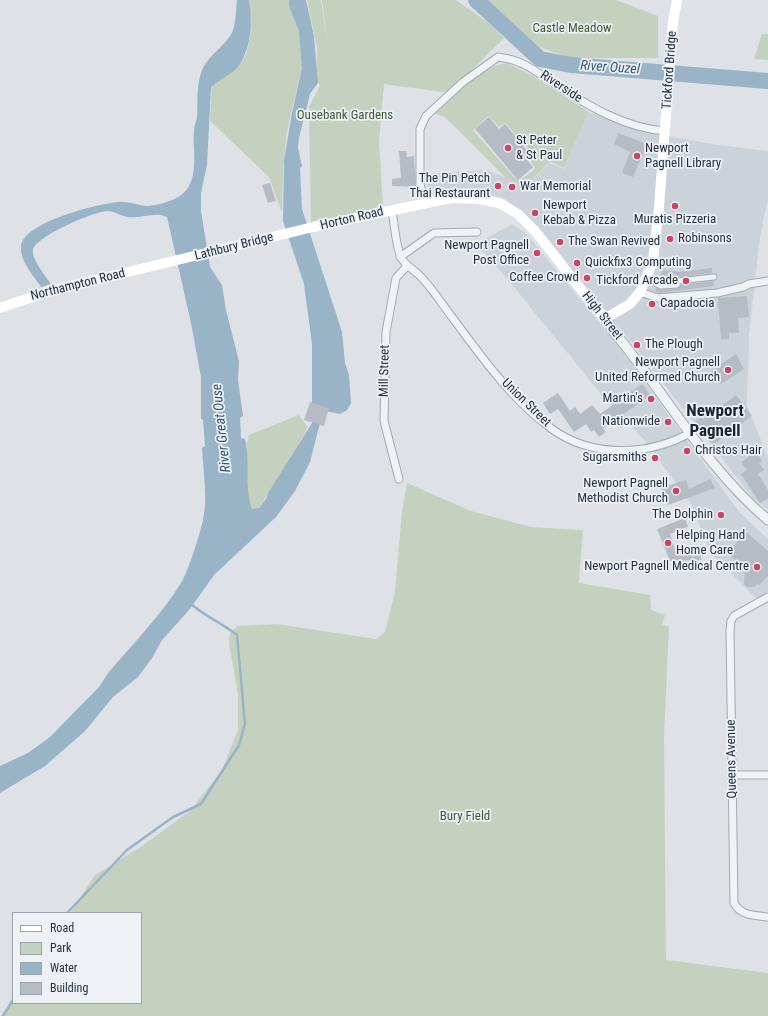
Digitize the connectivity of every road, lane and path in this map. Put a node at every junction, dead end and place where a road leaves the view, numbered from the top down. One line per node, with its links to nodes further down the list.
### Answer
1 (677, 0): 2 (main road, Tickford Bridge)
2 (665, 131): 3 (street, Riverside); 13 (main road, Tickford Bridge)
3 (426, 203): 4 (main road, High Street); 15 (main road, High Street)
4 (392, 210): 5 (main road, Horton Road); 7 (street)
5 (313, 227): 8 (main road, Lathbury Bridge)
6 (477, 232): 7 (street)
7 (400, 257): 9 (street, Union Street)
8 (156, 266): 14 (main road, Northampton Road)
9 (407, 266): 16 (street, Union Street); 17 (street, Mill Street)
10 (714, 277): 12 (street)
11 (768, 281): 13 (street)
12 (657, 284)
13 (640, 292): 15 (main road)
14 (4, 306)
15 (606, 318): 16 (street, High Street)
16 (690, 433): 18 (street, High Street)
17 (399, 479)
18 (768, 520)
19 (768, 597): 20 (street, Queens Avenue)
20 (732, 775): 21 (street); 22 (street, Queens Avenue)
21 (768, 775)
22 (768, 918)

